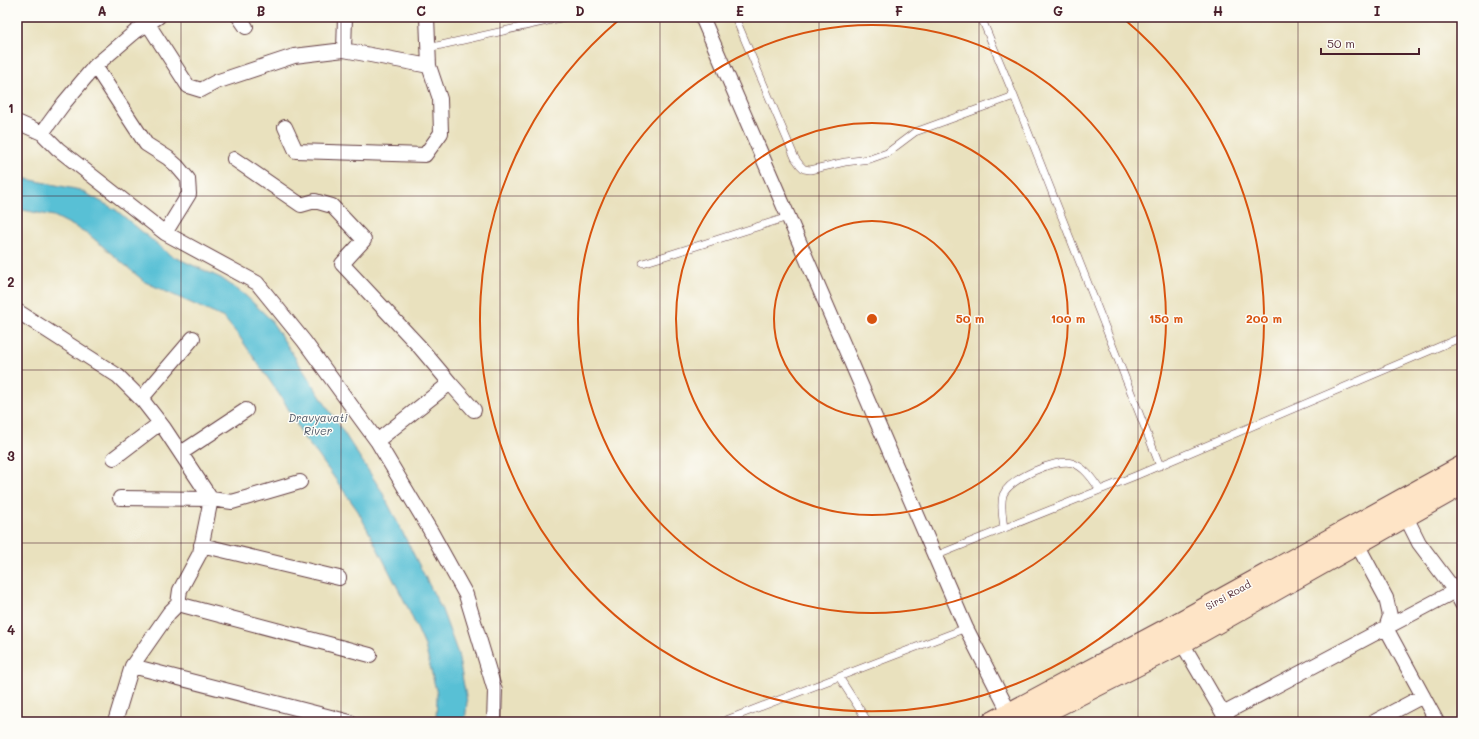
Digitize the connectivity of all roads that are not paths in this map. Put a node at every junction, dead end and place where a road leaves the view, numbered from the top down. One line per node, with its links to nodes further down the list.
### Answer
1 (345, 17): 9 (street)
2 (427, 17): 8 (street)
3 (565, 17): 8 (lane)
4 (702, 17): 17 (street)
5 (734, 17): 12 (lane)
6 (980, 17): 12 (lane)
7 (153, 20): 9 (street); 10 (street)
8 (428, 48): 11 (street)
9 (344, 50): 11 (street)
10 (95, 66): 15 (street); 18 (street)
11 (429, 66): 14 (street)
12 (1014, 96): 31 (lane)
13 (17, 122): 15 (street)
14 (284, 127)
15 (42, 133): 18 (street)
16 (234, 159): 23 (street)
17 (788, 217): 19 (lane); 42 (street)
18 (165, 233): 28 (street)
19 (643, 263)
20 (17, 311): 24 (street)
21 (1462, 337): 31 (lane)
22 (193, 338): 24 (street)
23 (450, 383): 26 (street); 28 (street)
24 (141, 399): 27 (street)
25 (246, 410): 29 (street)
26 (474, 410)
27 (160, 423): 29 (street); 30 (street)
28 (377, 441): 58 (street)
29 (181, 454): 37 (street)
30 (114, 458)
31 (1160, 466): 35 (lane)
32 (1462, 466): 49 (street, Sirsi Road)
33 (300, 482): 37 (street)
34 (1462, 485): 38 (street, Sirsi Road)
35 (1100, 490): 39 (lane); 39 (lane)
36 (120, 498): 37 (street)
37 (211, 499): 41 (street)
38 (1406, 517): 40 (street, Sirsi Road); 44 (street)
39 (1004, 529): 42 (lane)
40 (1357, 544): 48 (street); 49 (street, Sirsi Road)
41 (201, 545): 43 (street); 45 (street)
42 (935, 556): 47 (street)
43 (339, 578)
44 (1458, 589): 46 (street); 48 (street)
45 (178, 604): 50 (street); 51 (street)
46 (1462, 604)
47 (966, 628): 52 (lane); 55 (street)
48 (1386, 628): 53 (street); 54 (street)
49 (1177, 634): 54 (street); 55 (street, Sirsi Road)
50 (370, 655)
51 (132, 666): 56 (street); 57 (street)
52 (839, 677): 59 (lane); 60 (lane)
53 (1423, 696): 61 (street); 62 (street)
54 (1226, 718)
55 (1018, 720)
56 (115, 722)
57 (350, 722)
58 (494, 722)
59 (721, 722)
60 (868, 722)
61 (1374, 722)
62 (1437, 722)

